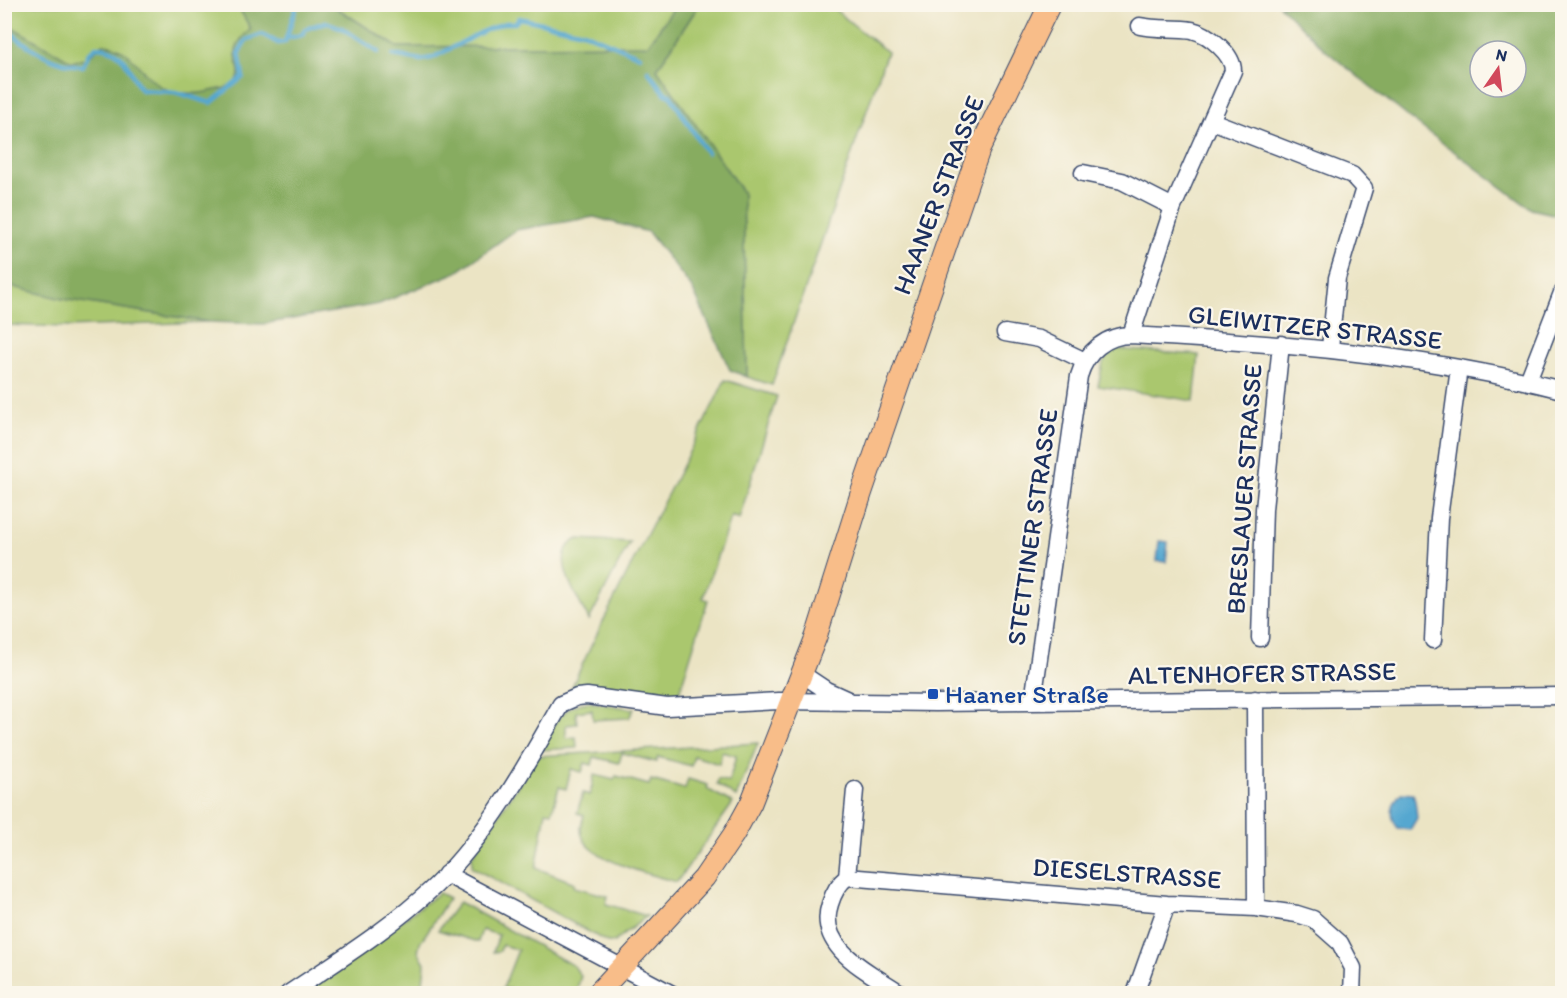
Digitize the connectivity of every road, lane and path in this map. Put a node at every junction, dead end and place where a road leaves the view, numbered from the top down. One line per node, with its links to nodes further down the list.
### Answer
1 (1050, 4): 17 (main road, HAANER STRASSE)
2 (1140, 26): 3 (street)
3 (1212, 122): 5 (street); 10 (street)
4 (1083, 173): 5 (street)
5 (1173, 207): 8 (street)
6 (1563, 293): 13 (street)
7 (1005, 333): 11 (street)
8 (1131, 335): 9 (street, GLEIWITZER STRASSE); 11 (street)
9 (1281, 344): 10 (street, GLEIWITZER STRASSE); 15 (street, BRESLAUER STRASSE)
10 (1330, 348): 12 (street, GLEIWITZER STRASSE)
11 (1085, 361): 21 (street, STETTINER STRASSE)
12 (1459, 368): 13 (street, GLEIWITZER STRASSE); 16 (street)
13 (1528, 381): 14 (street, GLEIWITZER STRASSE)
14 (1563, 390)
15 (1260, 638)
16 (1434, 640)
17 (802, 674): 20 (main road, HAANER STRASSE); 22 (street, ALTENHOFER STRASSE)
18 (1563, 696): 19 (street, ALTENHOFER STRASSE)
19 (1255, 699): 21 (street, ALTENHOFER STRASSE); 27 (street)
20 (792, 700): 22 (street, ALTENHOFER STRASSE); 24 (street, ALTENHOFER STRASSE); 28 (main road, HAANER STRASSE)
21 (1034, 701): 22 (street, ALTENHOFER STRASSE)
22 (854, 703)
23 (855, 790): 25 (street)
24 (446, 874): 28 (street); 29 (street, ALTENHOFER STRASSE)
25 (847, 878): 26 (street, DIESELSTRASSE); 32 (street)
26 (1167, 904): 27 (street, DIESELSTRASSE); 33 (street)
27 (1256, 908): 34 (street, DIESELSTRASSE)
28 (621, 968): 30 (main road, HAANER STRASSE); 31 (street)
29 (288, 993)
30 (597, 993)
31 (672, 993)
32 (902, 993)
33 (1135, 993)
34 (1352, 993)

